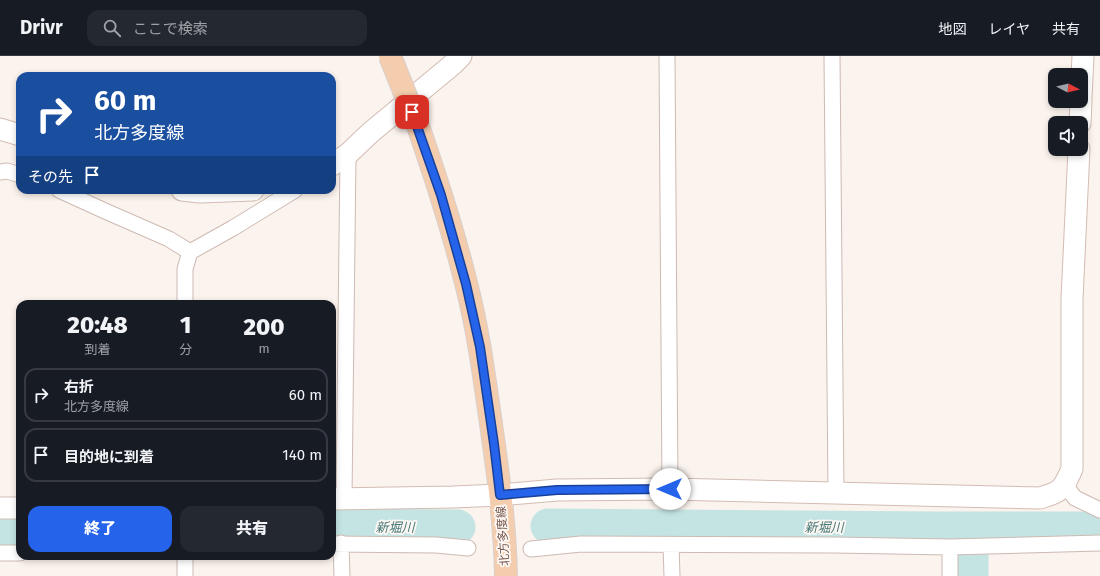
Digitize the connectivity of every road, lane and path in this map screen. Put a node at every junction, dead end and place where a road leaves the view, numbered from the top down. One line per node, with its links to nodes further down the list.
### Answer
1 (390, 56): 20 (main road, 北方多度線, bridge)
2 (461, 56): 10 (street)
3 (668, 56): 18 (street)
4 (832, 56): 19 (street)
5 (1083, 56): 6 (street)
6 (1082, 68)
7 (0, 129): 8 (street)
8 (16, 134)
9 (1079, 156): 17 (street)
10 (340, 159): 21 (street)
11 (0, 172): 12 (street)
12 (16, 174)
13 (68, 194): 15 (street)
14 (288, 194): 15 (street)
15 (190, 252): 16 (street)
16 (185, 300)
17 (1065, 485): 19 (street); 24 (street)
18 (670, 489): 19 (street); 20 (street)
19 (836, 493)
20 (500, 495): 21 (street); 36 (main road, 北方多度線)
21 (338, 498)
22 (0, 508): 23 (street)
23 (16, 508)
24 (1100, 510)
25 (1100, 543): 28 (street)
26 (337, 544): 29 (street); 35 (street)
27 (671, 545): 28 (street); 30 (street); 37 (street)
28 (950, 547): 38 (street)
29 (468, 548)
30 (531, 549)
31 (16, 552): 32 (street)
32 (0, 553)
33 (185, 560): 34 (street)
34 (185, 576)
35 (342, 576)
36 (506, 576)
37 (672, 576)
38 (950, 576)

